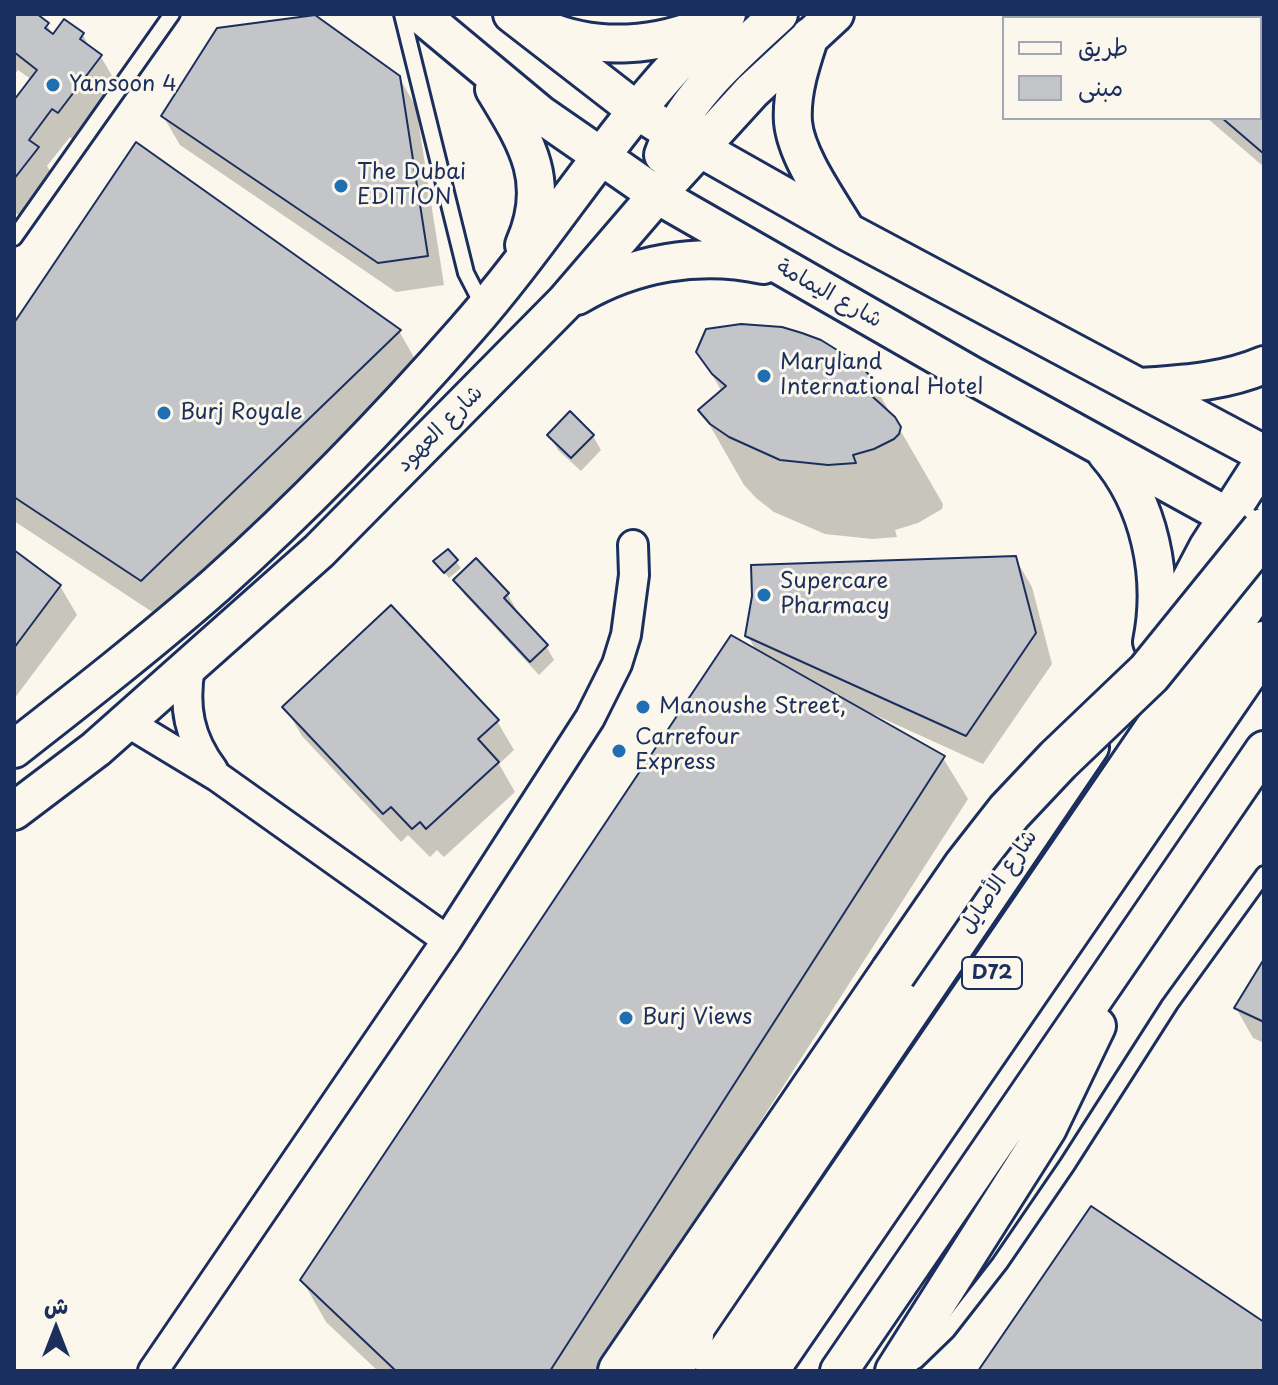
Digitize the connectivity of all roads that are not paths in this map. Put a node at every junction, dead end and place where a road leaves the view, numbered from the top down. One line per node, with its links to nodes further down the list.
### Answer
1 (172, 14): 14 (lane)
2 (402, 14): 18 (lane)
3 (420, 14): 8 (street, شارع اليمامة)
4 (779, 14): 10 (street)
5 (515, 16): 6 (street); 9 (street)
6 (725, 16): 9 (street, شارع العهود)
7 (822, 24): 10 (street, شارع العهود); 13 (street)
8 (481, 67): 11 (street, شارع اليمامة); 16 (street)
9 (636, 110): 10 (street); 11 (street, شارع العهود)
10 (685, 140): 12 (street, شارع العهود); 13 (street)
11 (598, 156): 12 (street, شارع اليمامة); 16 (street, شارع العهود)
12 (657, 195): 15 (street, شارع اليمامة); 17 (street, شارع العهود)
13 (846, 231): 20 (street)
14 (14, 238)
15 (786, 271): 17 (street); 21 (street, شارع اليمامة)
16 (511, 277): 18 (street, شارع العهود)
17 (565, 302): 29 (street, شارع العهود)
18 (484, 309): 26 (street, شارع العهود)
19 (1264, 365): 20 (street)
20 (1141, 387): 22 (street)
21 (1097, 443): 23 (street, شارع اليمامة); 28 (street)
22 (1264, 457): 23 (street, شارع الأصايل)
23 (1252, 528): 28 (street, شارع الأصايل); 40 (main road, bridge)
24 (633, 545): 36 (street)
25 (1264, 574): 43 (main road, شارع الأصايل / D72)
26 (216, 584): 30 (street); 31 (street, شارع العهود)
27 (1264, 644): 44 (main road, D72)
28 (1148, 662): 38 (street, شارع الأصايل)
29 (190, 667): 30 (street, شارع العهود); 33 (street)
30 (127, 722): 33 (street); 34 (street, شارع العهود)
31 (14, 749)
32 (1262, 755): 37 (street)
33 (218, 777): 36 (street)
34 (14, 811)
35 (1264, 874): 47 (lane)
36 (447, 940): 39 (street)
37 (1126, 954): 45 (street); 46 (street)
38 (691, 1335): 41 (street, شارع الأصايل); 42 (main road)
39 (153, 1371)
40 (621, 1371)
41 (660, 1371)
42 (668, 1371)
43 (718, 1371)
44 (765, 1371)
45 (839, 1371)
46 (894, 1371)
47 (903, 1371)

